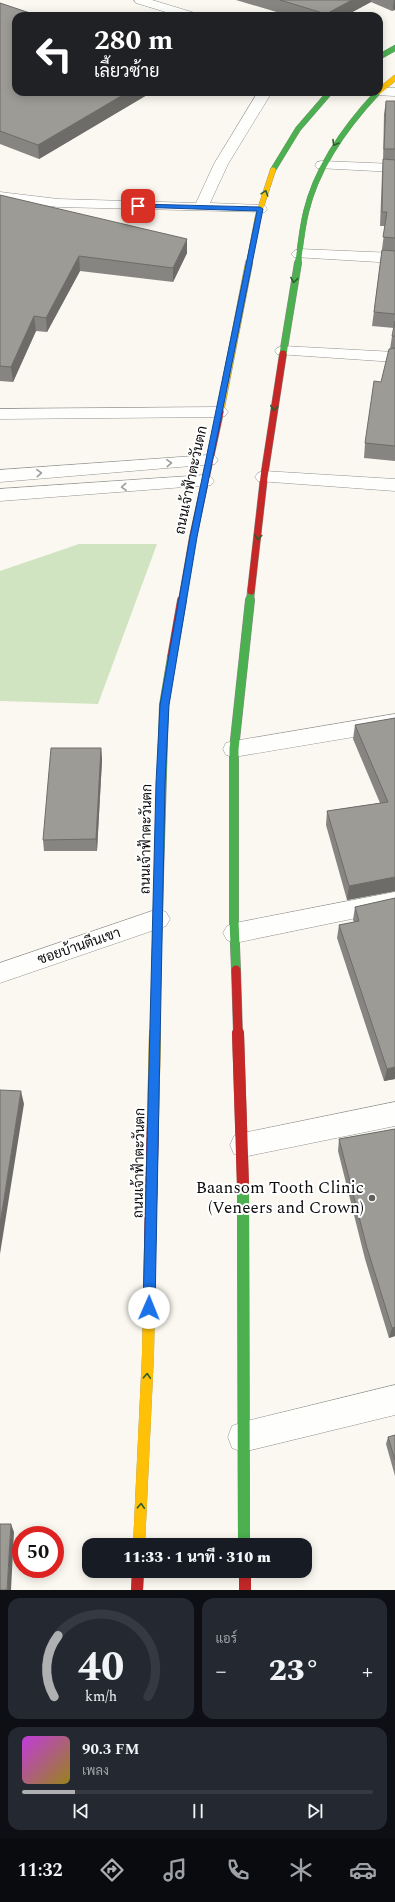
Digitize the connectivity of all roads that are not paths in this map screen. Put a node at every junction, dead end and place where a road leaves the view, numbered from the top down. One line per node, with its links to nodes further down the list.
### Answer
1 (140, 0): 2 (street)
2 (178, 12)
3 (395, 48): 4 (main road)
4 (383, 55)
5 (395, 78): 6 (main road)
6 (383, 88)
7 (383, 92): 8 (street)
8 (395, 92)
9 (262, 96): 15 (street)
10 (327, 96): 16 (main road, ถนนเจ้าฟ้าตะวันตก, one-way to 10)
11 (374, 96): 12 (main road, one-way to 12)
12 (322, 165): 13 (street); 17 (main road)
13 (395, 168)
14 (0, 196): 15 (street)
15 (201, 208): 16 (street)
16 (260, 209): 21 (main road, ถนนเจ้าฟ้าตะวันตก)
17 (299, 254): 18 (street); 19 (main road, one-way to 19)
18 (395, 258)
19 (283, 351): 20 (street); 25 (main road, one-way to 25)
20 (395, 358)
21 (219, 412): 22 (street); 23 (main road, ถนนเจ้าฟ้าตะวันตก)
22 (0, 414)
23 (209, 460): 24 (street, one-way to 23); 26 (main road, ถนนเจ้าฟ้าตะวันตก)
24 (0, 476)
25 (264, 477): 27 (street); 30 (main road, one-way to 30)
26 (205, 481): 28 (street, one-way to 28); 32 (main road, ถนนเจ้าฟ้าตะวันตก)
27 (395, 485)
28 (0, 495)
29 (395, 722): 30 (street)
30 (234, 749): 33 (main road)
31 (395, 902): 33 (street)
32 (158, 919): 34 (street, ซอยบ้านตีนเขา); 39 (main road, ถนนเจ้าฟ้าตะวันตก, one-way to 32)
33 (235, 933): 36 (main road)
34 (0, 973)
35 (395, 1114): 36 (street)
36 (243, 1145): 38 (main road)
37 (395, 1400): 38 (street)
38 (243, 1437): 40 (main road)
39 (139, 1538)
40 (244, 1538)
41 (138, 1578): 43 (main road)
42 (245, 1578): 44 (main road)
43 (137, 1590)
44 (245, 1590)

